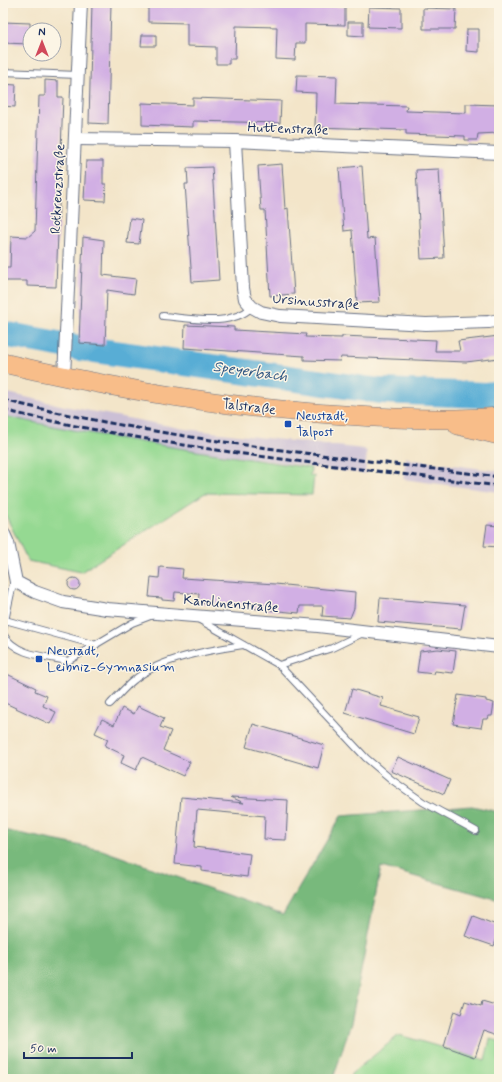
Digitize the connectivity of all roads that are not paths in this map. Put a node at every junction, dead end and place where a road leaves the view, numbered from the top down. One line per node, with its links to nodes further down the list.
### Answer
1 (81, 3): 3 (street, Rotkreuzstraße)
2 (3, 72): 3 (lane)
3 (78, 74): 4 (street, Rotkreuzstraße)
4 (75, 139): 5 (street, Huttenstraße); 11 (street, Rotkreuzstraße)
5 (235, 141): 6 (street, Huttenstraße); 7 (street, Ursinusstraße)
6 (499, 153)
7 (252, 307): 8 (lane); 9 (street, Ursinusstraße)
8 (163, 316)
9 (499, 320)
10 (3, 363): 11 (main road, Talstraße)
11 (64, 377): 13 (main road, Talstraße)
12 (499, 417): 13 (main road, Talstraße)
13 (438, 420): 14 (main road)
14 (499, 435)
15 (3, 532): 16 (street)
16 (14, 577): 17 (street, Karolinenstraße); 19 (lane)
17 (160, 613): 18 (street, Karolinenstraße); 23 (lane)
18 (192, 616): 21 (street, Karolinenstraße); 24 (lane)
19 (4, 620): 20 (lane); 23 (lane)
20 (3, 630)
21 (364, 632): 25 (street, Karolinenstraße); 26 (lane)
22 (3, 634): 23 (lane)
23 (96, 645)
24 (243, 645): 26 (lane); 27 (lane)
25 (499, 647)
26 (279, 665): 28 (lane)
27 (110, 704)
28 (476, 831)

